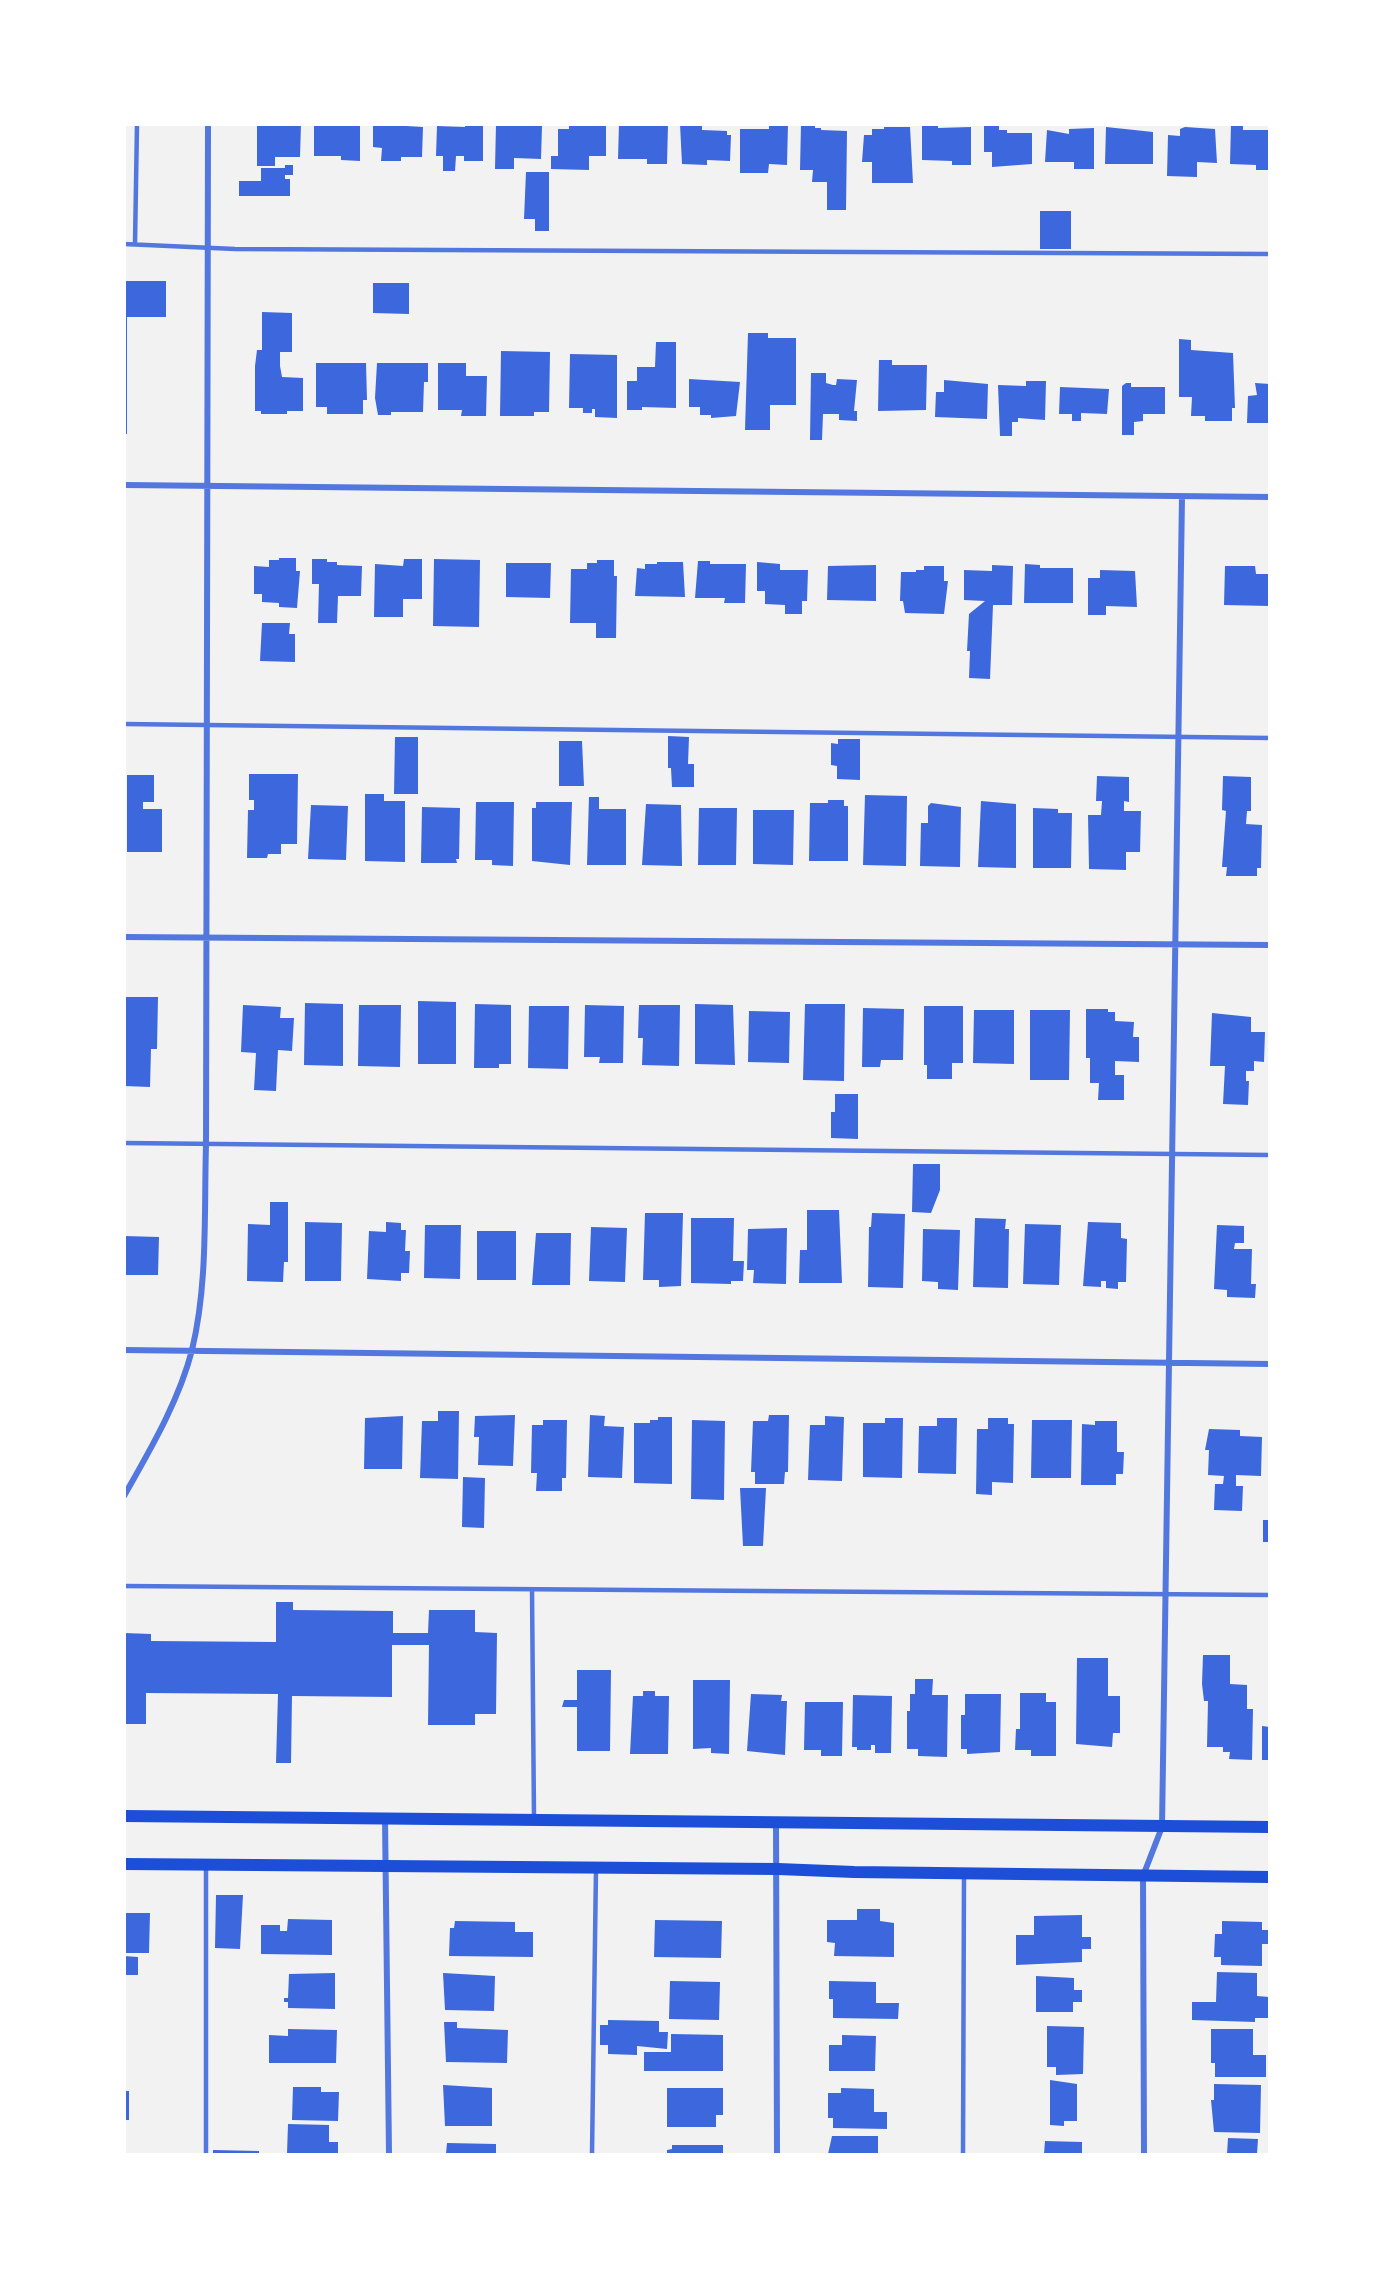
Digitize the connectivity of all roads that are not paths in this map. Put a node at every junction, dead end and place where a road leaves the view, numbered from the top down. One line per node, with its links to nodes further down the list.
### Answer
1 (137, 124): 4 (lane)
2 (208, 124): 5 (street)
3 (124, 244): 4 (lane)
4 (135, 244): 5 (lane)
5 (207, 248): 6 (lane); 8 (street)
6 (1269, 254)
7 (124, 485): 8 (street)
8 (207, 486): 9 (street); 12 (street)
9 (1182, 497): 10 (street); 13 (street)
10 (1269, 497)
11 (124, 724): 12 (lane)
12 (207, 725): 13 (lane); 16 (street)
13 (1180, 736): 14 (lane); 17 (street)
14 (1269, 738)
15 (124, 936): 16 (street)
16 (207, 938): 17 (street); 20 (street)
17 (1175, 944): 18 (street); 21 (street)
18 (1269, 945)
19 (124, 1143): 20 (lane)
20 (206, 1145): 21 (lane); 24 (street)
21 (1172, 1154): 22 (lane); 25 (street)
22 (1269, 1155)
23 (124, 1350): 24 (street)
24 (191, 1351): 25 (street); 27 (street)
25 (1170, 1363): 26 (street); 30 (street)
26 (1269, 1364)
27 (124, 1496)
28 (124, 1586): 29 (lane)
29 (532, 1590): 30 (lane); 34 (lane)
30 (1166, 1595): 31 (lane); 36 (street)
31 (1269, 1595)
32 (124, 1816): 33 (main road)
33 (385, 1817): 34 (main road); 40 (street)
34 (534, 1819): 35 (main road)
35 (776, 1821): 36 (main road); 42 (street)
36 (1162, 1827): 37 (main road); 44 (street)
37 (1269, 1827)
38 (206, 1863): 39 (main road); 40 (main road); 46 (lane)
39 (124, 1864)
40 (386, 1866): 41 (main road); 47 (street)
41 (596, 1867): 42 (main road); 48 (lane)
42 (778, 1869): 43 (main road); 49 (street)
43 (964, 1874): 44 (main road); 50 (lane)
44 (1143, 1876): 45 (main road); 51 (street)
45 (1269, 1877)
46 (206, 2154)
47 (389, 2154)
48 (592, 2154)
49 (777, 2154)
50 (963, 2154)
51 (1144, 2154)

